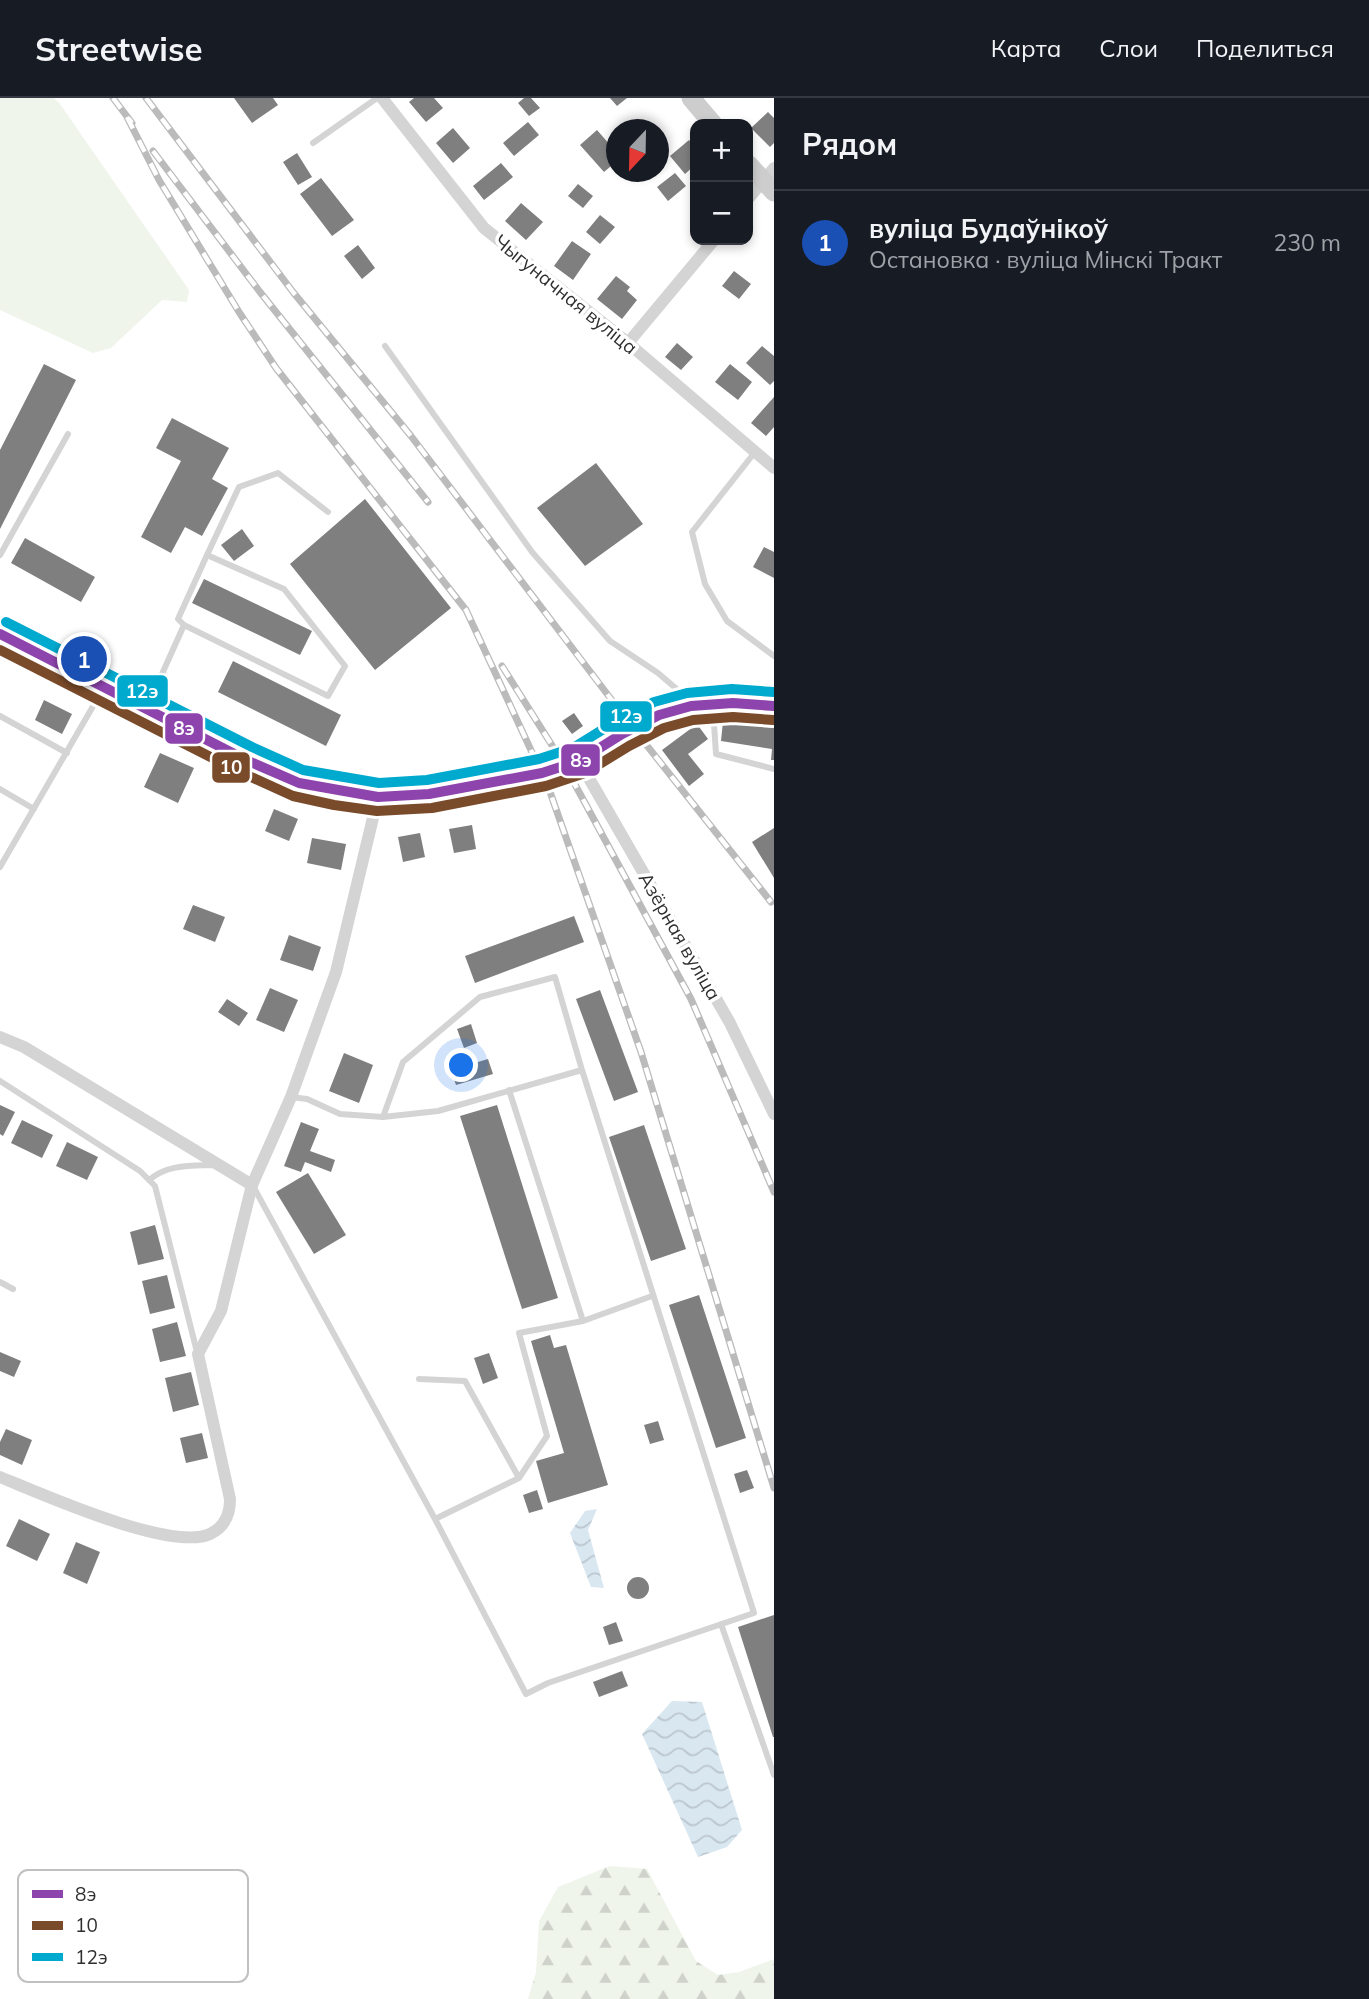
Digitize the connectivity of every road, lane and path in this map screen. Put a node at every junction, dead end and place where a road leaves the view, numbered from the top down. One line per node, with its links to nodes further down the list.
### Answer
1 (380, 98): 4 (lane); 9 (street, Чыгуначная вуліца)
2 (691, 98): 3 (street)
3 (709, 119)
4 (313, 143)
5 (753, 168): 6 (street)
6 (770, 180): 7 (street)
7 (753, 195)
8 (710, 245): 9 (street)
9 (628, 343): 12 (street, Чыгуначная вуліца)
10 (385, 346): 22 (lane)
11 (68, 434): 15 (lane)
12 (755, 452): 13 (street, Чыгуначная вуліца); 19 (lane)
13 (774, 468)
14 (328, 512): 16 (lane)
15 (0, 555)
16 (207, 555): 17 (lane); 17 (lane)
17 (184, 625): 24 (lane)
18 (0, 634): 20 (street)
19 (774, 656)
20 (104, 687): 24 (street); 26 (lane)
21 (712, 704): 22 (street); 23 (street); 28 (lane)
22 (691, 706): 27 (street)
23 (774, 706)
24 (143, 708): 30 (street)
25 (0, 716): 26 (lane)
26 (67, 753): 31 (lane)
27 (579, 761): 30 (street); 38 (street, Азёрная вуліца)
28 (774, 769)
29 (0, 789): 31 (lane)
30 (378, 797): 37 (street)
31 (34, 809): 32 (lane)
32 (0, 867)
33 (0, 1037): 40 (street)
34 (582, 1070): 36 (lane); 39 (lane); 45 (lane)
35 (0, 1081): 41 (lane)
36 (509, 1090): 39 (lane); 46 (lane)
37 (291, 1097): 39 (lane); 42 (street)
38 (774, 1114)
39 (383, 1117)
40 (220, 1165): 41 (lane); 42 (street)
41 (149, 1180): 47 (lane)
42 (252, 1185): 47 (street); 51 (lane)
43 (0, 1282): 44 (lane)
44 (13, 1289)
45 (652, 1296): 46 (lane); 52 (lane)
46 (583, 1321): 50 (lane)
47 (198, 1354): 49 (street)
48 (419, 1380): 50 (lane)
49 (0, 1477)
50 (519, 1478): 51 (lane)
51 (435, 1519): 52 (lane)
52 (721, 1624): 53 (lane)
53 (774, 1775)

